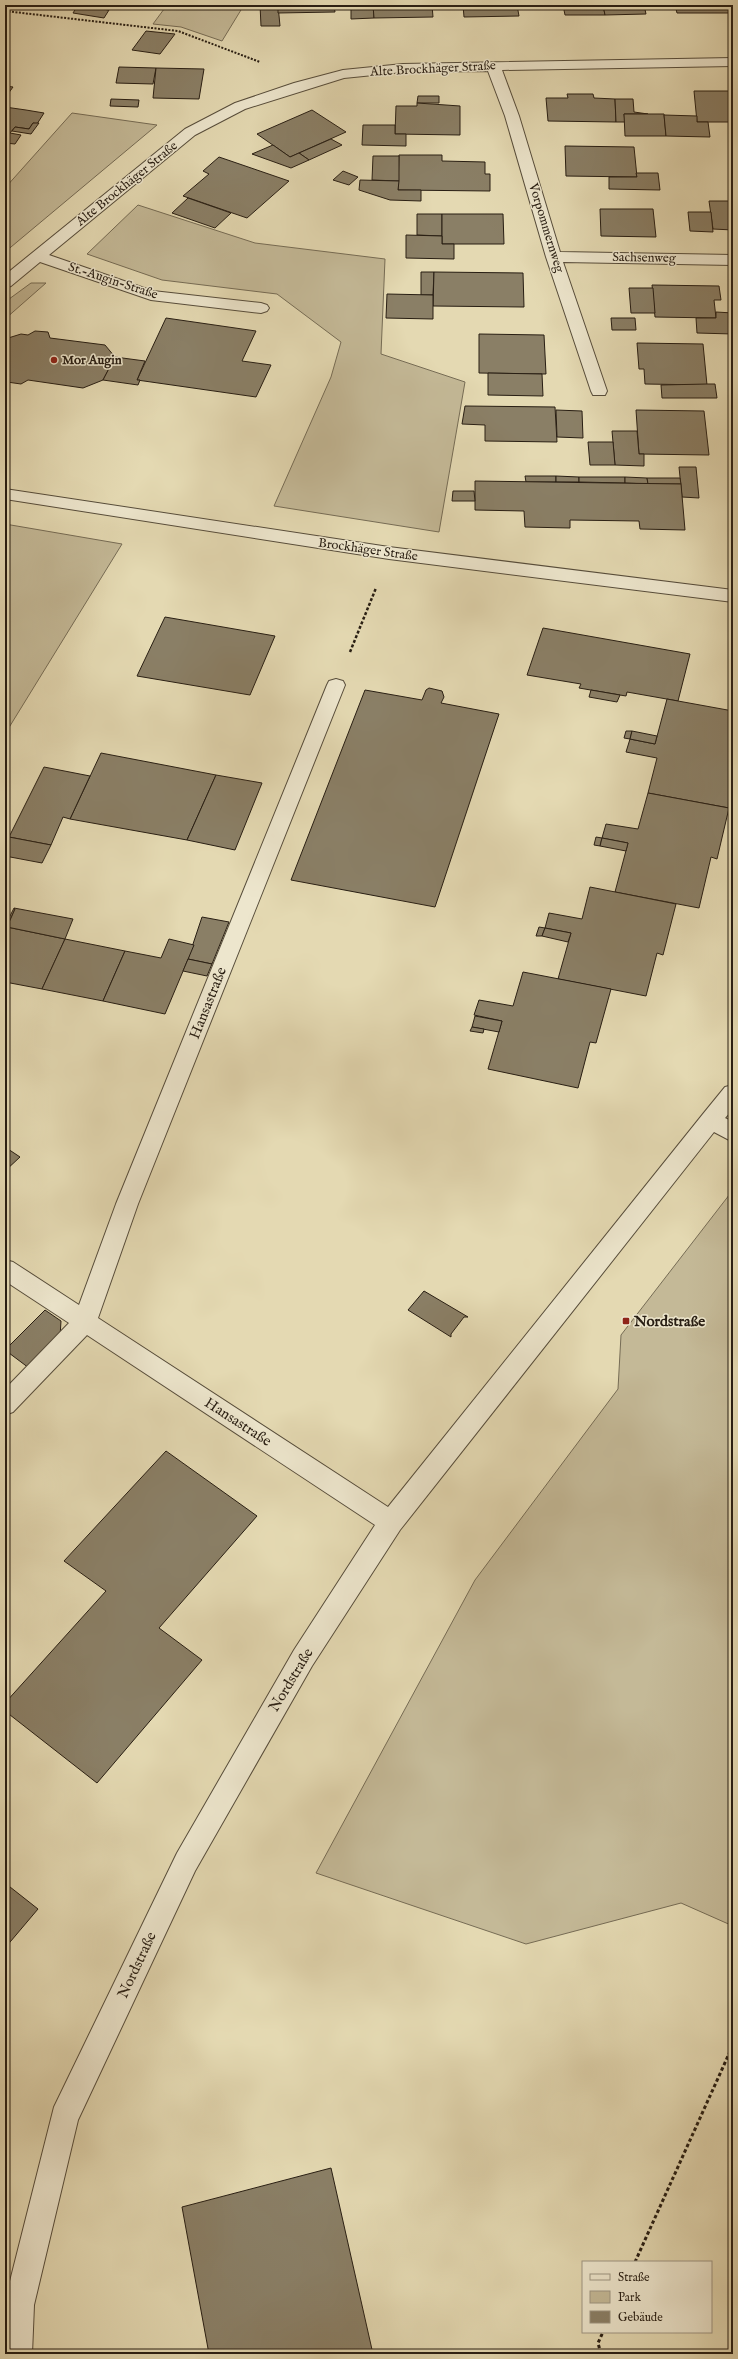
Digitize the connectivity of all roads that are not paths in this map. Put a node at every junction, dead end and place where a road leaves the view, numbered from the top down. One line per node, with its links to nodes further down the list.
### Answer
1 (733, 62): 2 (street, Alte Brockhäger Straße)
2 (492, 66): 3 (street, Alte Brockhäger Straße); 4 (street, Vorpommernweg)
3 (38, 256): 6 (street, Alte Brockhäger Straße); 7 (street, St.-Augin-Straße)
4 (554, 257): 5 (street, Sachsenweg); 8 (street, Vorpommernweg)
5 (733, 260)
6 (5, 283)
7 (261, 308)
8 (600, 391)
9 (5, 494): 10 (street, Brockhäger Straße)
10 (733, 596)
11 (336, 685): 16 (street, Hansastraße)
12 (733, 1093): 13 (street, Nordstraße)
13 (711, 1120): 14 (street); 18 (street, Nordstraße)
14 (733, 1133)
15 (5, 1269): 16 (street, Hansastraße)
16 (85, 1321): 17 (street); 18 (street, Hansastraße)
17 (5, 1405)
18 (391, 1522): 19 (street, Nordstraße)
19 (12, 2307): 20 (street, Nordstraße)
20 (16, 2354)

